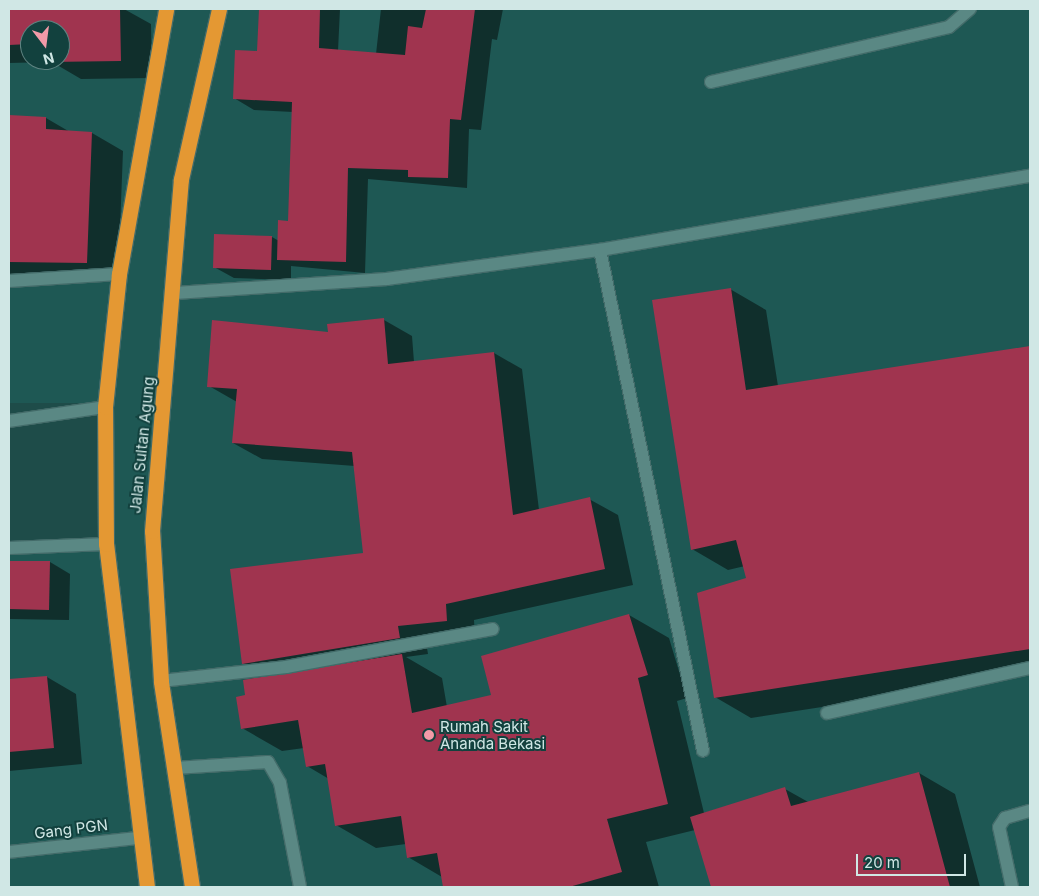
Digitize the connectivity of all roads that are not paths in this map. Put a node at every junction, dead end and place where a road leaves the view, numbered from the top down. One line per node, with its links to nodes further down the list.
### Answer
1 (166, 9): 7 (highway, Jalan Sultan Agung)
2 (219, 9): 9 (highway, Jalan Sultan Agung)
3 (970, 9): 4 (street)
4 (711, 82)
5 (1030, 176): 6 (street)
6 (600, 250): 9 (street); 18 (street)
7 (119, 274): 8 (street); 10 (highway, Jalan Sultan Agung)
8 (9, 281)
9 (175, 293): 16 (highway, Jalan Sultan Agung)
10 (105, 407): 11 (street); 12 (highway, Jalan Sultan Agung)
11 (9, 421)
12 (106, 544): 13 (street); 21 (highway, Jalan Sultan Agung)
13 (9, 548)
14 (493, 629): 16 (street)
15 (1030, 668): 17 (street)
16 (161, 681): 19 (highway, Jalan Sultan Agung)
17 (827, 713)
18 (703, 751)
19 (174, 768): 24 (highway, Jalan Sultan Agung); 25 (street)
20 (1030, 811): 26 (street)
21 (138, 838): 22 (street, Gang PGN); 23 (highway, Jalan Sultan Agung)
22 (9, 852)
23 (147, 887)
24 (192, 887)
25 (300, 887)
26 (1012, 887)

